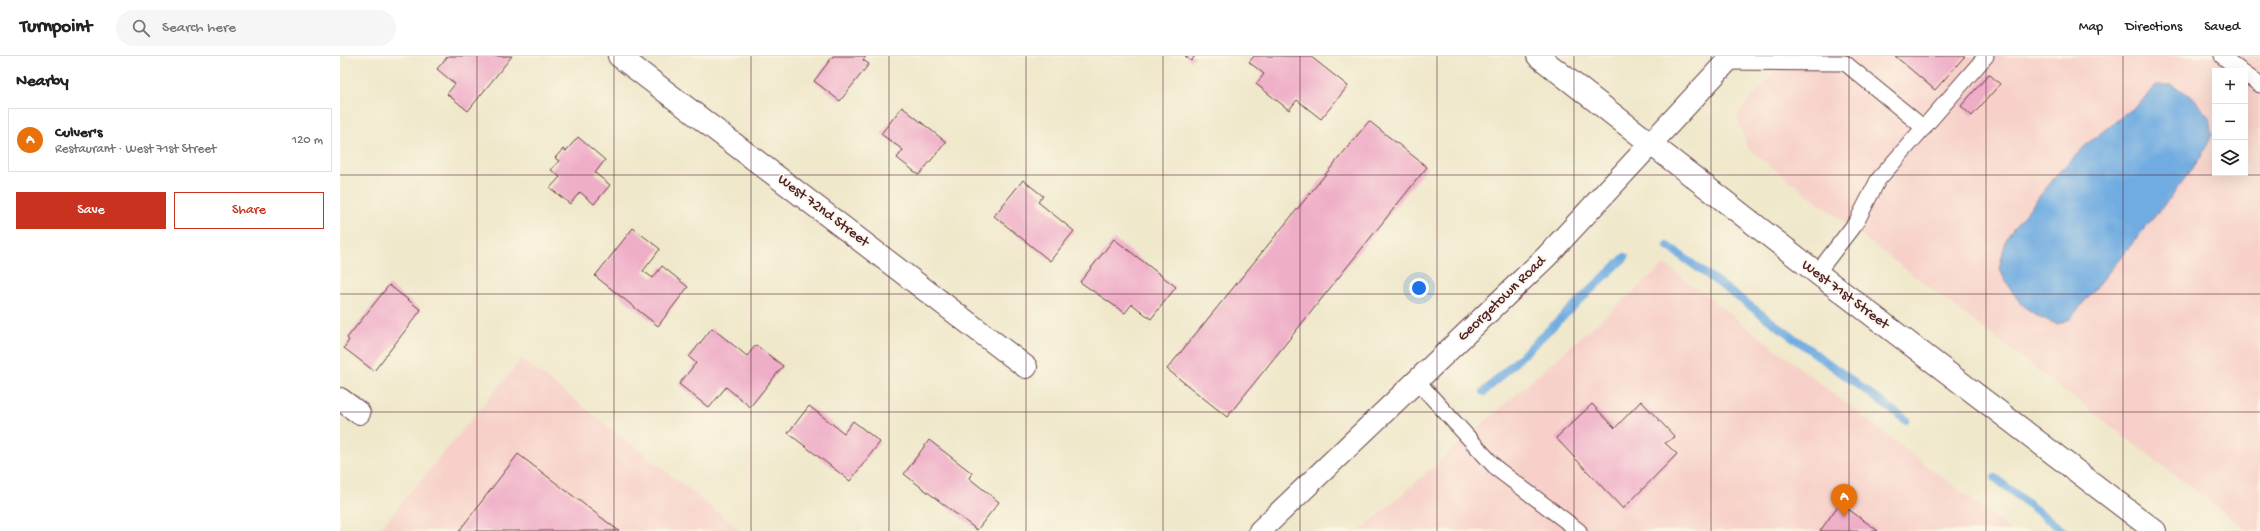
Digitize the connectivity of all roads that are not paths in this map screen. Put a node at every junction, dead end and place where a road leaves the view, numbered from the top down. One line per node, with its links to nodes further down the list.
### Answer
1 (619, 56): 12 (main road, West 72nd Street)
2 (1538, 56): 10 (main road, West 71st Street)
3 (1986, 56): 9 (lane)
4 (2222, 56): 6 (lane)
5 (1730, 59): 9 (lane); 10 (main road, Georgetown Road)
6 (2238, 68)
7 (2248, 76): 8 (lane)
8 (2260, 85)
9 (1924, 128): 11 (lane)
10 (1651, 144): 11 (main road, West 71st Street); 13 (main road, Georgetown Road)
11 (1817, 273): 16 (main road, West 71st Street)
12 (1026, 367)
13 (1418, 382): 17 (main road, Georgetown Road); 18 (lane)
14 (340, 399): 15 (main road)
15 (359, 413)
16 (2148, 528)
17 (1260, 531)
18 (1579, 531)

